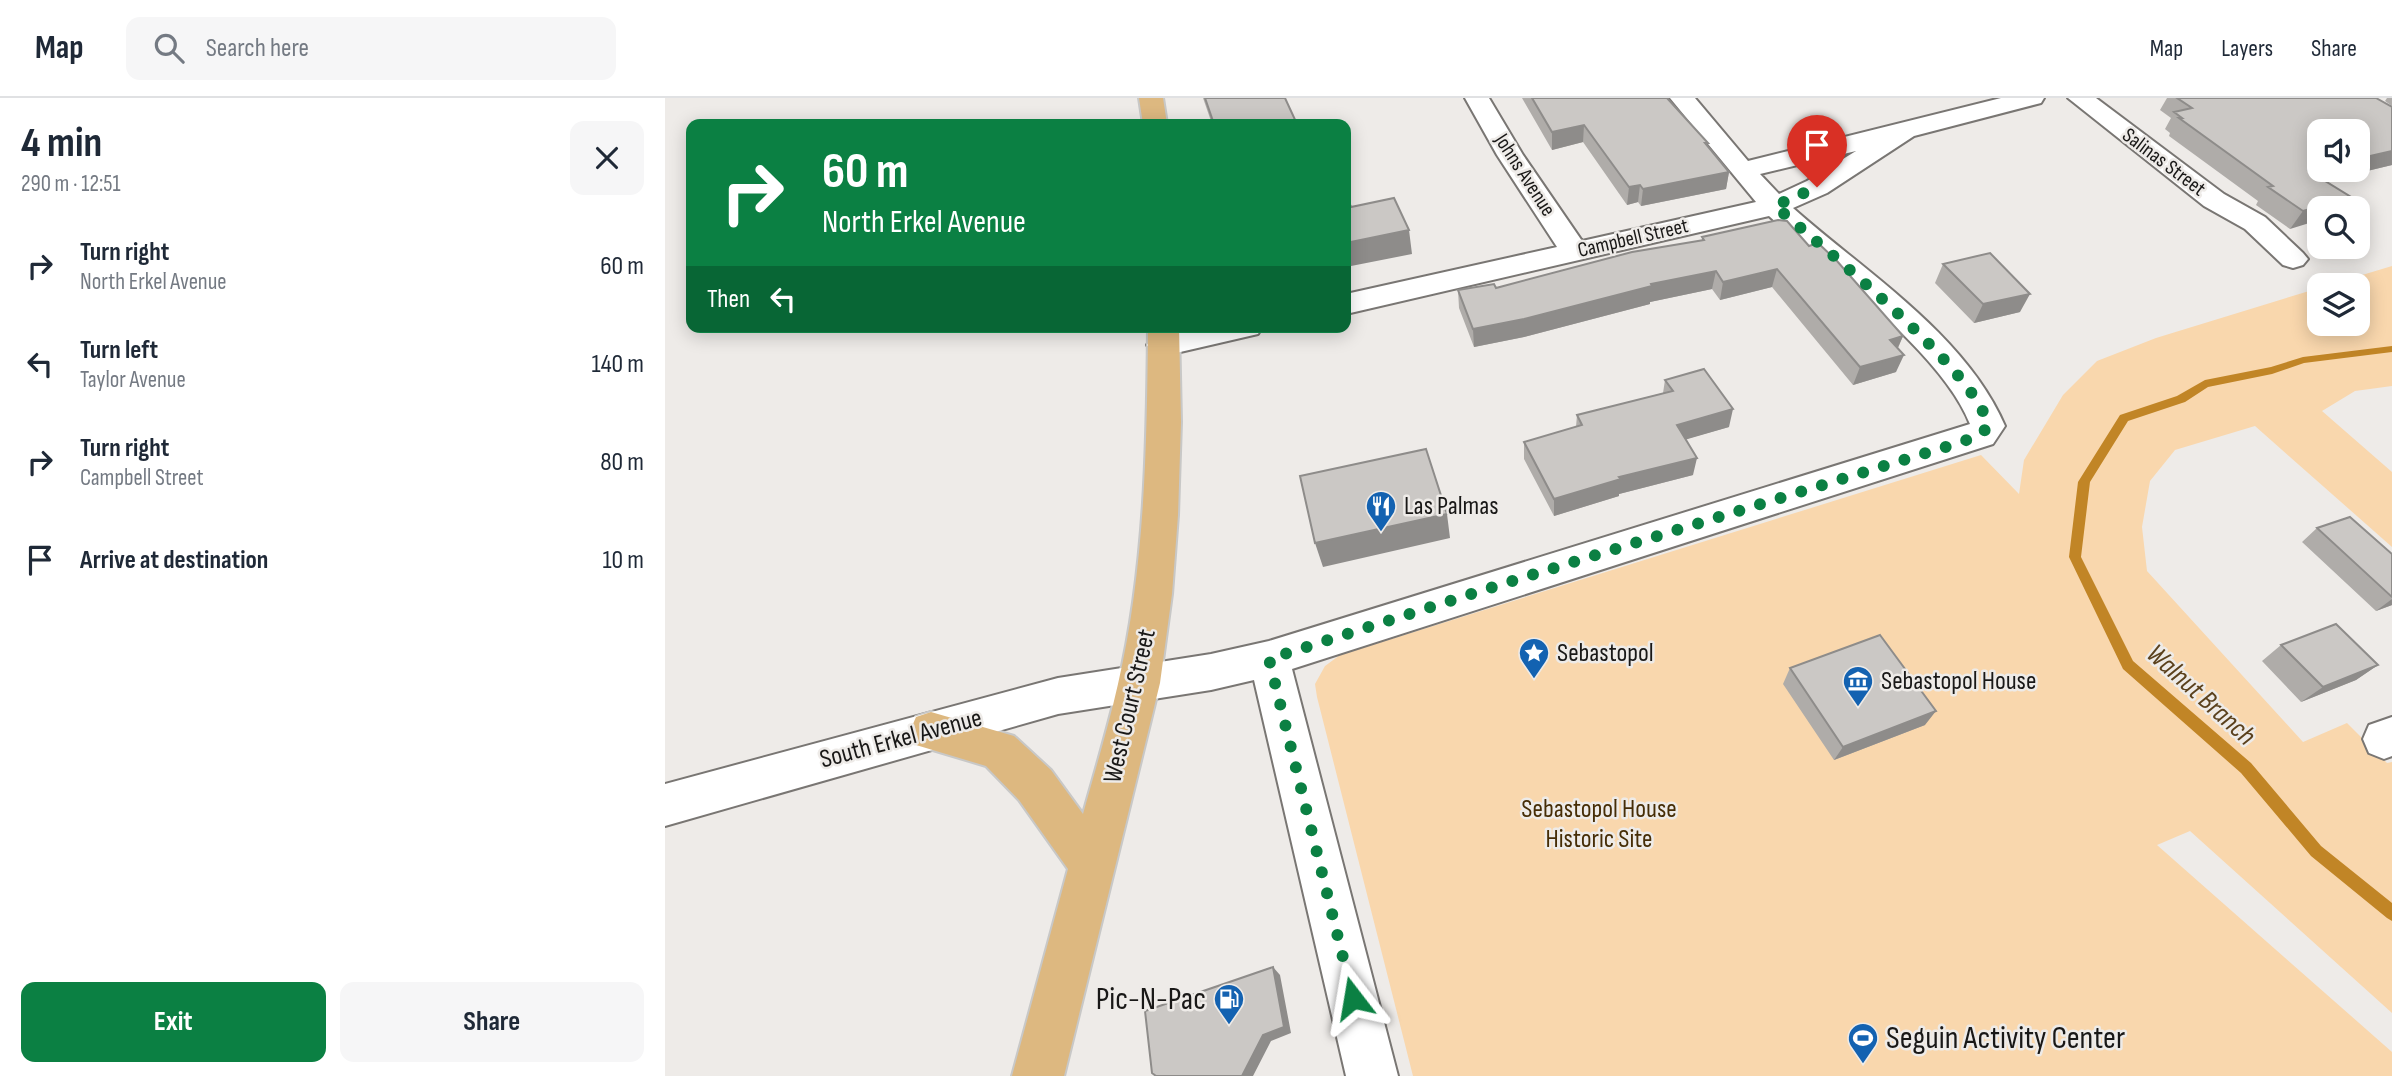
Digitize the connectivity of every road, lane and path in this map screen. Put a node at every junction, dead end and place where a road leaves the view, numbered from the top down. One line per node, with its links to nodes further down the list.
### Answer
1 (1151, 98): 6 (main road)
2 (1477, 98): 10 (street, Johns Avenue)
3 (1682, 98): 8 (street)
4 (2032, 98): 7 (street, Campbell Street)
5 (2080, 98): 11 (street, Salinas Street)
6 (1154, 119)
7 (1904, 132): 8 (street, Campbell Street); 9 (street, Campbell Street)
8 (1744, 170): 9 (street)
9 (1775, 206): 10 (street, Campbell Street); 15 (street, South Erkel Avenue)
10 (1574, 251): 12 (street, Campbell Street)
11 (2283, 251)
12 (1351, 303)
13 (1191, 333): 14 (street)
14 (1163, 336): 16 (main road, West Court Street)
15 (1269, 659): 16 (street, South Erkel Avenue); 21 (street)
16 (1139, 683): 17 (street, South Erkel Avenue); 19 (main road, West Court Street)
17 (930, 730): 18 (street, South Erkel Avenue); 19 (main road)
18 (665, 805)
19 (1091, 863): 20 (main road, West Court Street)
20 (1038, 1076)
21 (1372, 1076)

